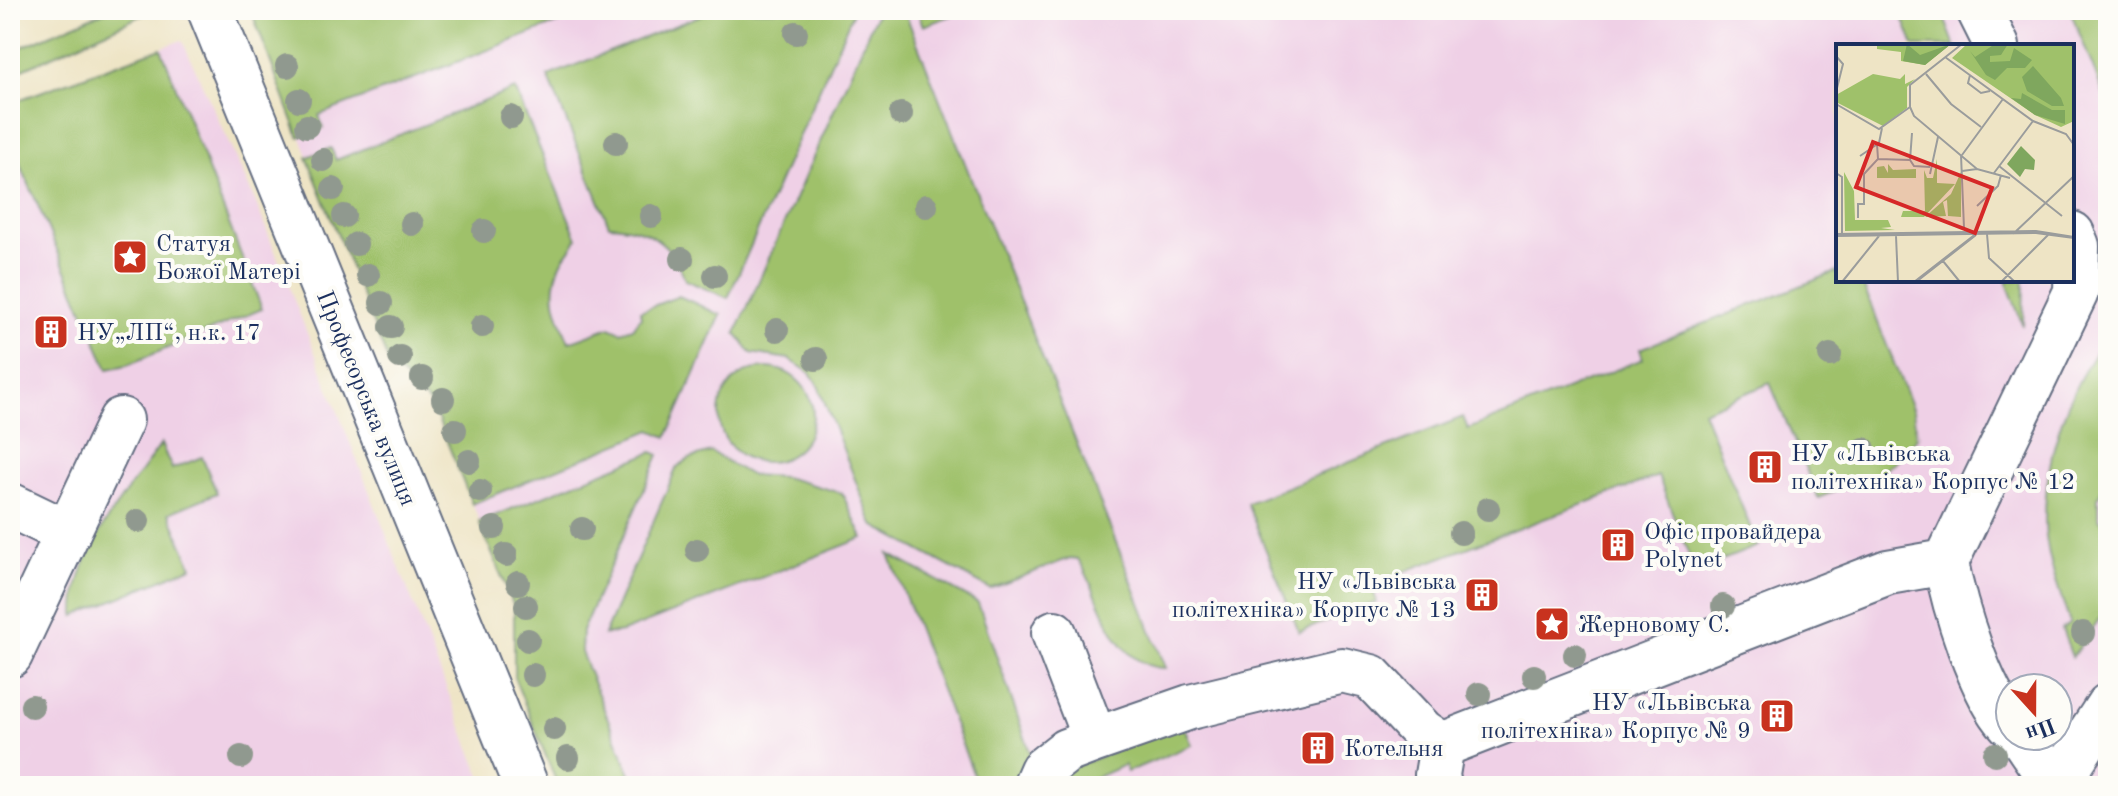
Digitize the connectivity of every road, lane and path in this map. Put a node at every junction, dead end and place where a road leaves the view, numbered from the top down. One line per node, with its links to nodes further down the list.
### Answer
1 (210, 10): 16 (street, Професорська вулиця)
2 (1979, 10): 3 (street)
3 (1996, 44)
4 (2074, 239): 8 (street)
5 (121, 420): 7 (street)
6 (10, 505): 7 (street)
7 (68, 533): 10 (street)
8 (1946, 562): 12 (street); 15 (street)
9 (1054, 633): 13 (street)
10 (10, 655)
11 (2108, 706): 18 (street)
12 (1994, 707)
13 (1095, 740): 15 (street); 17 (street)
14 (2032, 752): 18 (street)
15 (1441, 766)
16 (526, 786)
17 (1035, 786)
18 (2056, 786)

